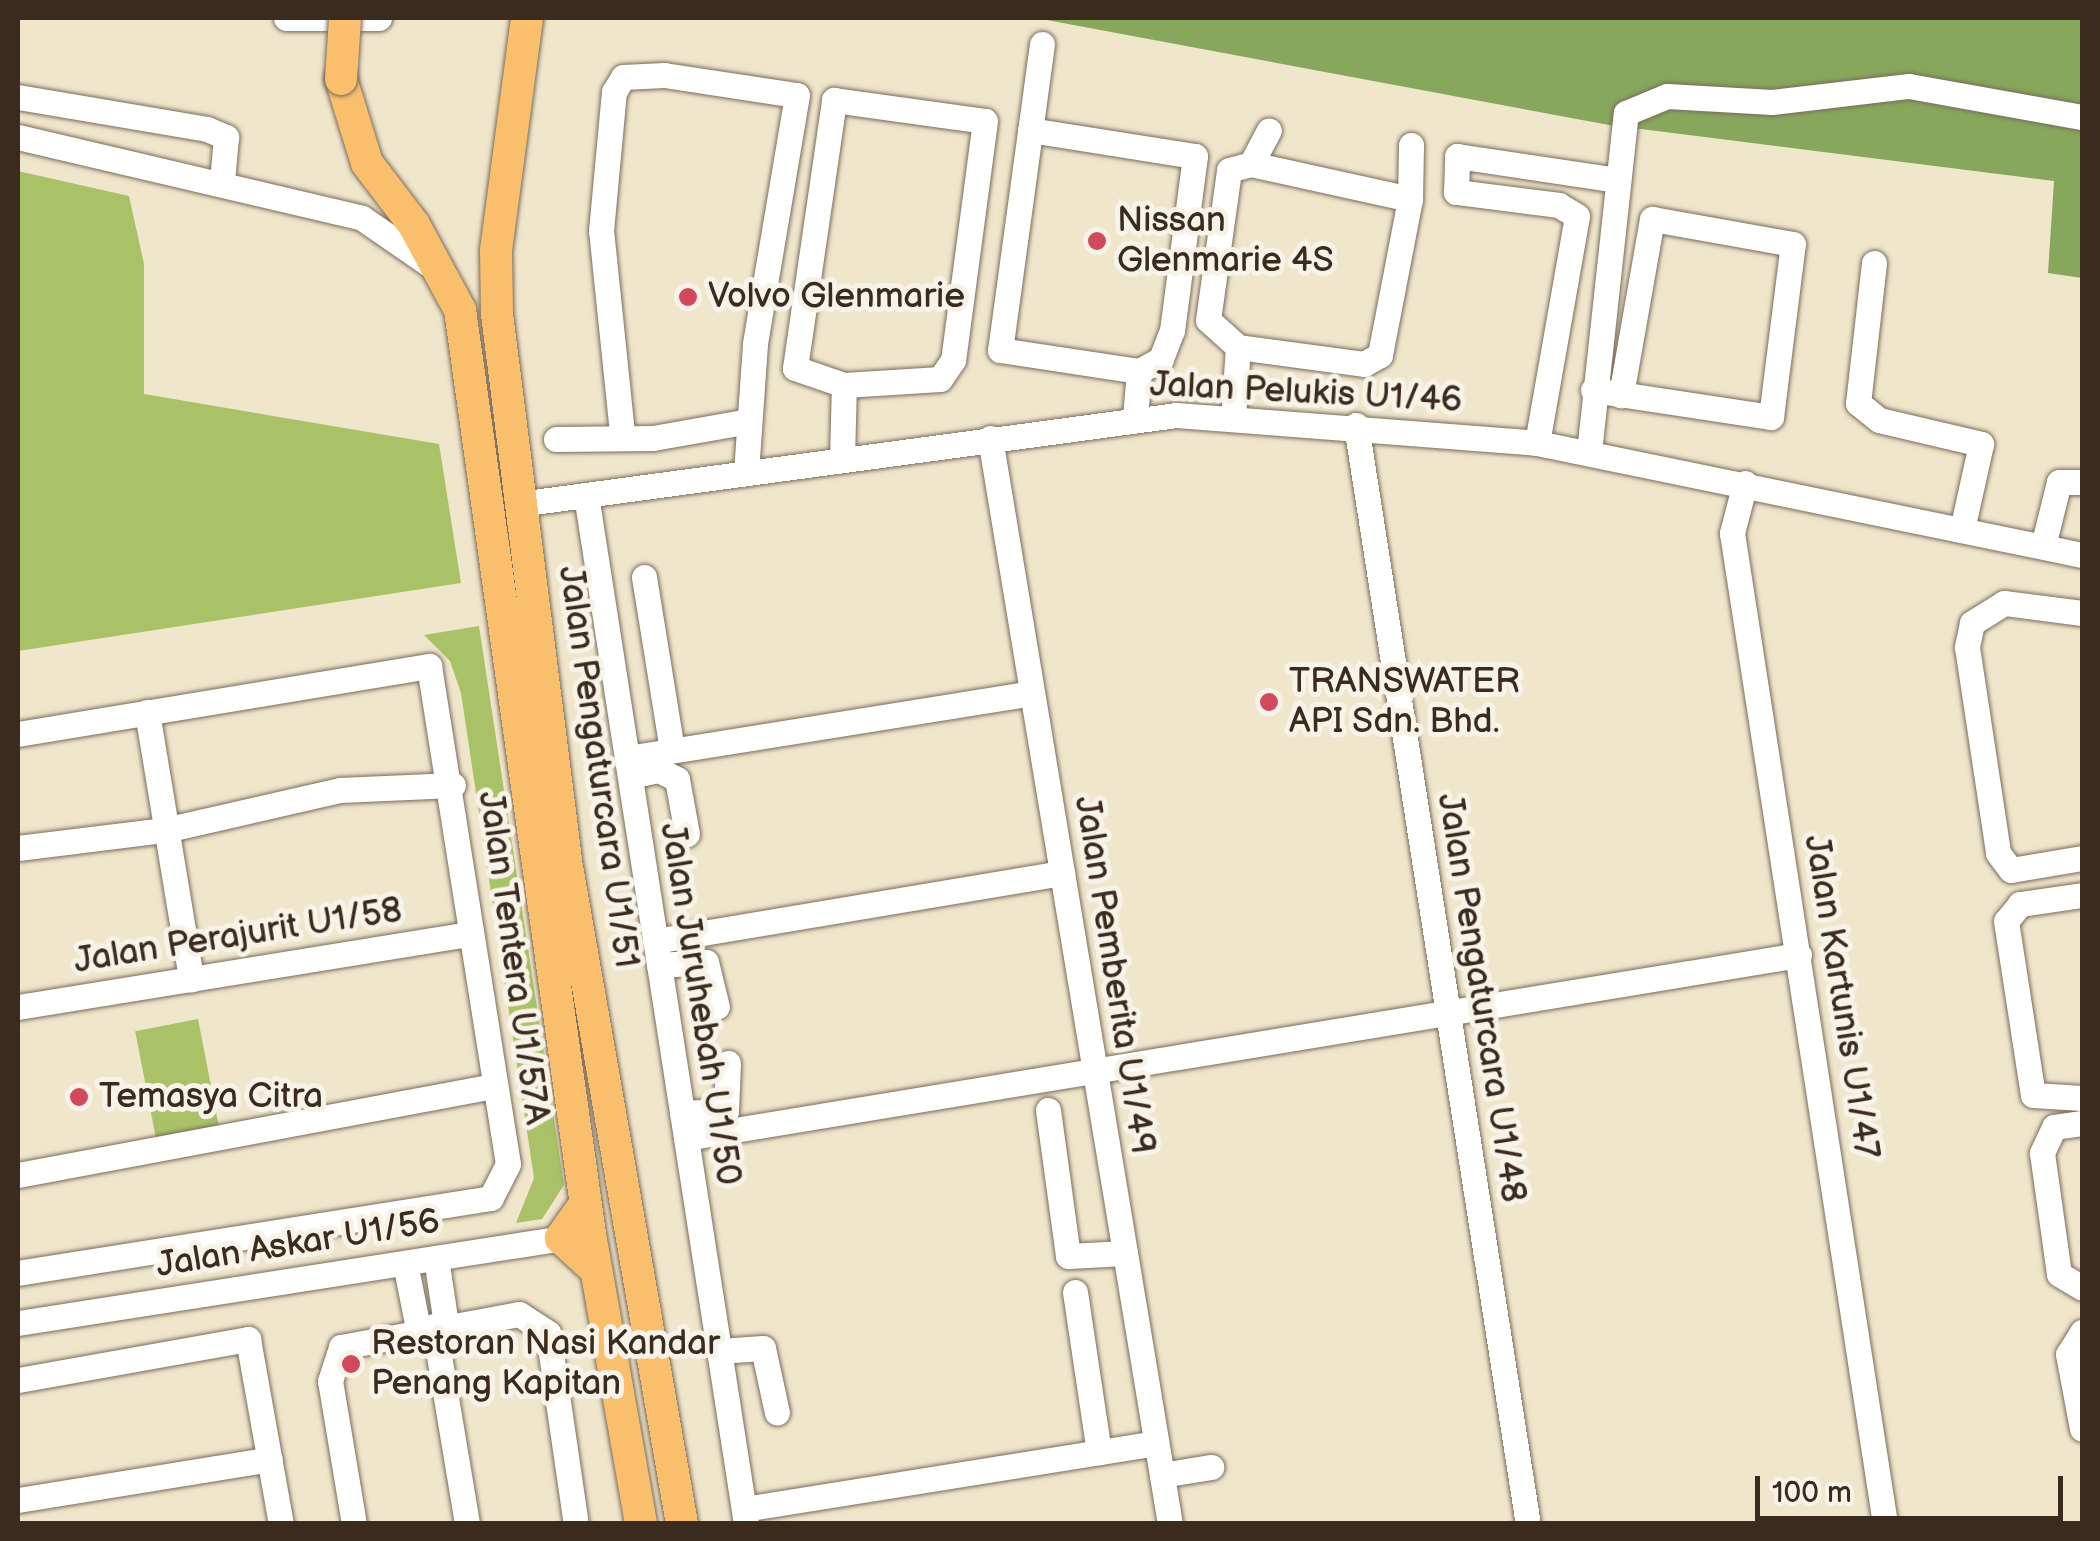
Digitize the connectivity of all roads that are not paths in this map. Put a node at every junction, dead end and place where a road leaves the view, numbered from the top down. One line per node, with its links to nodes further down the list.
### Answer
1 (286, 18): 3 (street)
2 (345, 18): 17 (main road, bridge)
3 (379, 18)
4 (527, 18): 37 (main road, Jalan Pengaturcara U1/51)
5 (1042, 44): 8 (street)
6 (18, 96): 14 (street)
7 (2082, 117): 13 (street)
8 (1030, 130): 19 (street); 19 (street)
9 (1269, 130): 12 (street)
10 (18, 137): 14 (street)
11 (1411, 144): 15 (street)
12 (1250, 164): 15 (street); 18 (street)
13 (1618, 180): 21 (street); 30 (street)
14 (222, 181): 17 (street)
15 (1410, 199): 18 (street)
16 (1874, 263): 38 (street)
17 (444, 277): 71 (main road)
18 (1238, 347): 24 (street)
19 (1140, 371): 23 (street)
20 (844, 385): 20 (street); 32 (street)
21 (1593, 390): 22 (street); 31 (street)
22 (1621, 394): 22 (street)
23 (1135, 418): 24 (street, Jalan Pelukis U1/46); 28 (street, Jalan Pelukis U1/46)
24 (1233, 418): 26 (street, Jalan Pelukis U1/46)
25 (749, 421): 27 (street); 27 (street); 33 (street)
26 (1356, 425): 30 (street, Jalan Pelukis U1/46); 61 (street, Jalan Pengaturcara U1/48)
27 (622, 433): 29 (street)
28 (990, 438): 32 (street, Jalan Pelukis U1/46); 43 (street, Jalan Pemberita U1/49)
29 (556, 439)
30 (1538, 443): 31 (street, Jalan Pelukis U1/46)
31 (1589, 452): 35 (street, Jalan Pelukis U1/46)
32 (842, 459): 33 (street, Jalan Pelukis U1/46)
33 (746, 472): 36 (street, Jalan Pelukis U1/46)
34 (2082, 482): 39 (street)
35 (1745, 483): 38 (street, Jalan Pelukis U1/46); 57 (street, Jalan Kartunis U1/47)
36 (586, 494): 37 (street, Jalan Pelukis U1/46); 47 (street, Jalan Juruhebah U1/50)
37 (519, 504): 69 (main road, Jalan Pengaturcara U1/51)
38 (1962, 526): 39 (street, Jalan Pelukis U1/46)
39 (2043, 546): 40 (street, Jalan Pelukis U1/46)
40 (2082, 555)
41 (644, 577): 46 (street)
42 (2082, 613): 52 (street)
43 (1032, 693): 46 (street); 53 (street, Jalan Pemberita U1/49)
44 (148, 712): 45 (street, Jalan Tentera U1/57A); 48 (street, Jalan Tentera U1/57A); 49 (street)
45 (18, 734)
46 (672, 750): 47 (street)
47 (628, 767): 50 (street); 56 (street, Jalan Juruhebah U1/50)
48 (452, 785): 49 (street); 55 (street, Jalan Tentera U1/57A)
49 (165, 830): 51 (street); 58 (street)
50 (687, 834)
51 (18, 848)
52 (2082, 858)
53 (1062, 873): 56 (street); 63 (street, Jalan Pemberita U1/49)
54 (2082, 895): 65 (street)
55 (470, 934): 58 (street, Jalan Perajurit U1/58); 64 (street, Jalan Tentera U1/57A)
56 (657, 953): 60 (street); 68 (street, Jalan Juruhebah U1/50)
57 (1799, 955): 61 (street); 101 (street, Jalan Kartunis U1/47)
58 (191, 979): 59 (street, Jalan Perajurit U1/58)
59 (18, 1007)
60 (717, 1007)
61 (1448, 1010): 63 (street); 100 (street, Jalan Pengaturcara U1/48)
62 (728, 1063): 68 (street)
63 (1094, 1065): 68 (street); 72 (street, Jalan Pemberita U1/49)
64 (495, 1086): 70 (street); 75 (street, Jalan Tentera U1/57A)
65 (2082, 1098)
66 (1048, 1110): 72 (street)
67 (2082, 1123): 77 (street)
68 (684, 1126): 82 (street, Jalan Juruhebah U1/50)
69 (622, 1156): 71 (main road); 76 (main road, Jalan Pengaturcara U1/51)
70 (18, 1175)
71 (579, 1225): 73 (street, Jalan Askar U1/56); 76 (main road); 97 (main road)
72 (1125, 1253): 86 (street, Jalan Pemberita U1/49)
73 (436, 1258): 74 (street, Jalan Askar U1/56); 80 (street)
74 (404, 1263): 79 (street, Jalan Askar U1/56); 80 (street)
75 (18, 1273)
76 (643, 1273): 98 (main road, Jalan Pengaturcara U1/51)
77 (2082, 1288)
78 (1075, 1292): 87 (street)
79 (18, 1324)
80 (432, 1326): 94 (street); 95 (street); 96 (street)
81 (2082, 1332): 85 (street)
82 (719, 1351): 84 (street); 92 (street, Jalan Juruhebah U1/50)
83 (18, 1380): 88 (street)
84 (776, 1412)
85 (2082, 1428)
86 (1156, 1443): 87 (street); 90 (street, Jalan Pemberita U1/49)
87 (1099, 1452): 92 (street)
88 (270, 1458): 91 (street); 93 (street)
89 (1212, 1467): 90 (street)
90 (1162, 1475): 99 (street, Jalan Pemberita U1/49)
91 (18, 1500)
92 (745, 1516)
93 (281, 1524)
94 (354, 1524)
95 (467, 1524)
96 (576, 1524)
97 (641, 1524)
98 (682, 1524)
99 (1170, 1524)
100 (1528, 1524)
101 (1885, 1524)

